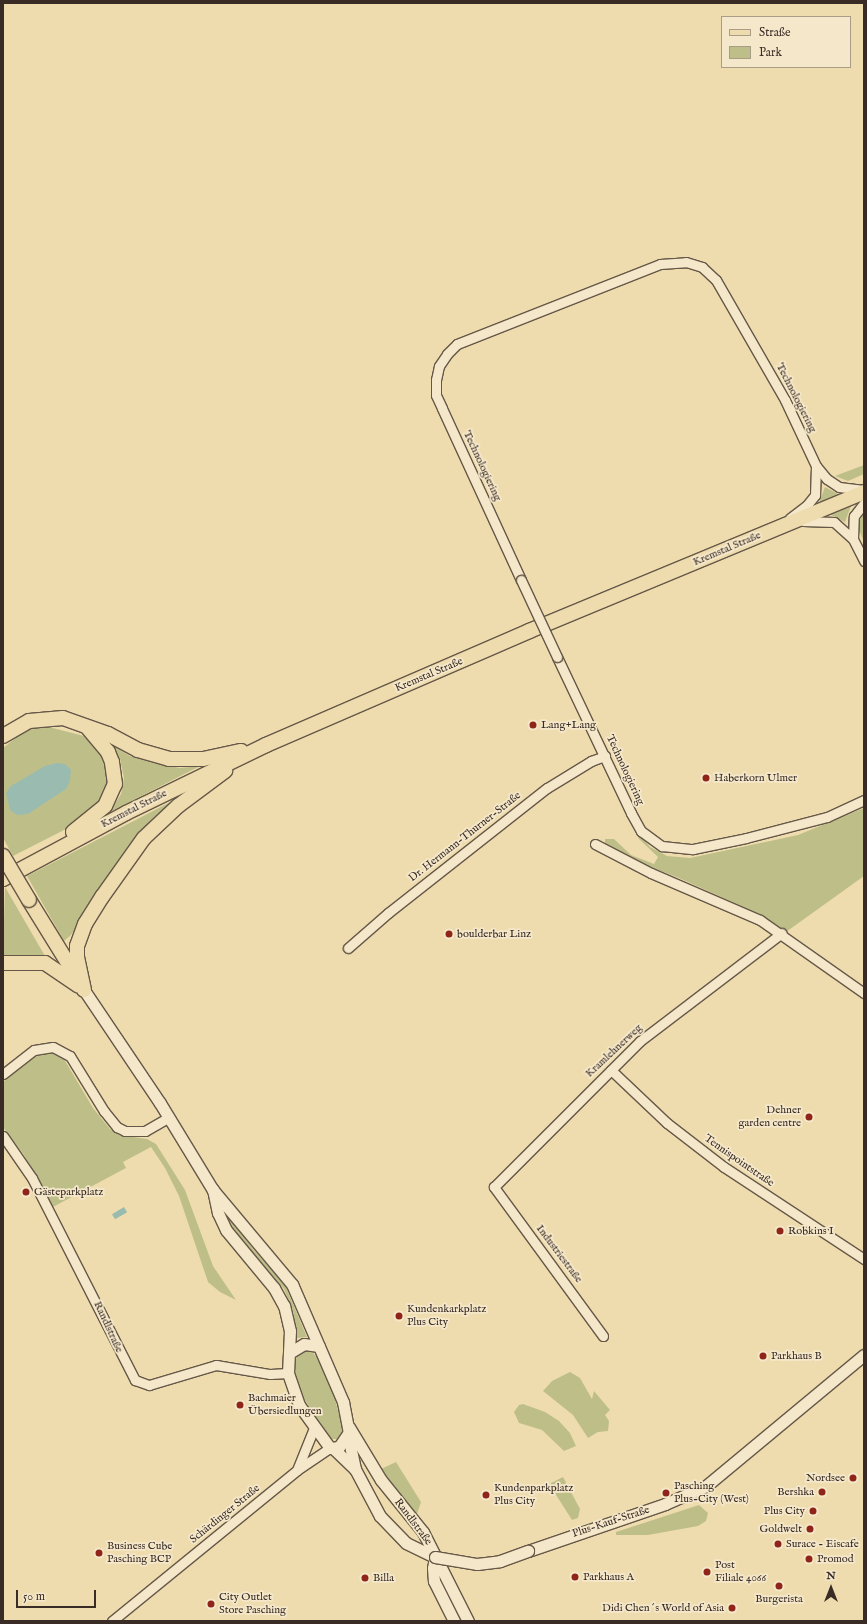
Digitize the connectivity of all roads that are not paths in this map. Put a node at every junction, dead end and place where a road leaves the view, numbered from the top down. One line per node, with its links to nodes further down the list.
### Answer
1 (816, 466): 2 (street, Technologiering); 5 (street, Technologiering); 12 (street, Technologiering, bridge)
2 (864, 491): 4 (main road, Kremstal Straße)
3 (864, 503): 6 (street)
4 (795, 521): 5 (main road, Kremstal Straße); 6 (street)
5 (776, 529): 10 (main road, Kremstal Straße)
6 (853, 539): 7 (street)
7 (864, 561)
8 (87, 727): 9 (main road); 10 (main road); 16 (main road)
9 (3, 736)
10 (266, 745): 11 (main road, Kremstal Straße)
11 (251, 752): 16 (main road, Kremstal Straße); 21 (main road)
12 (606, 756): 13 (street, Technologiering); 19 (street, Dr. Hermann-Thurner-Straße)
13 (864, 800)
14 (595, 844): 18 (street)
15 (3, 856): 21 (main road, bridge)
16 (24, 867): 17 (main road, Kremstal Straße)
17 (3, 879)
18 (782, 933): 22 (street); 23 (street, Kramlehnerweg)
19 (348, 948)
20 (3, 963): 21 (main road)
21 (84, 990): 25 (street, Randlstraße)
22 (864, 993)
23 (611, 1070): 27 (street, Kramlehnerweg); 29 (street, Tennispointstraße)
24 (3, 1074): 25 (street)
25 (169, 1117): 28 (street, Randlstraße)
26 (3, 1136): 34 (street, Randlstraße)
27 (494, 1187): 30 (street, Industriestraße)
28 (213, 1190): 31 (street, Randlstraße); 32 (street, Randlstraße)
29 (864, 1259)
30 (602, 1336)
31 (319, 1346): 32 (street); 36 (street, Randlstraße)
32 (290, 1353): 34 (street, Randlstraße)
33 (864, 1355): 40 (street, Plus-Kauf-Straße, bridge)
34 (288, 1373): 35 (street, Randlstraße)
35 (314, 1428): 37 (street, Randlstraße); 39 (street, Schärdinger Straße)
36 (349, 1432): 37 (street); 38 (street, Randlstraße); 43 (street, Randlstraße)
37 (332, 1449): 38 (street, Randlstraße); 39 (street, Schärdinger Straße)
38 (355, 1469): 40 (street, Plus-Kauf-Straße)
39 (297, 1470): 41 (street, Schärdinger Straße)
40 (435, 1557): 42 (street, Randlstraße)
41 (112, 1621)
42 (454, 1621)
43 (468, 1621)

